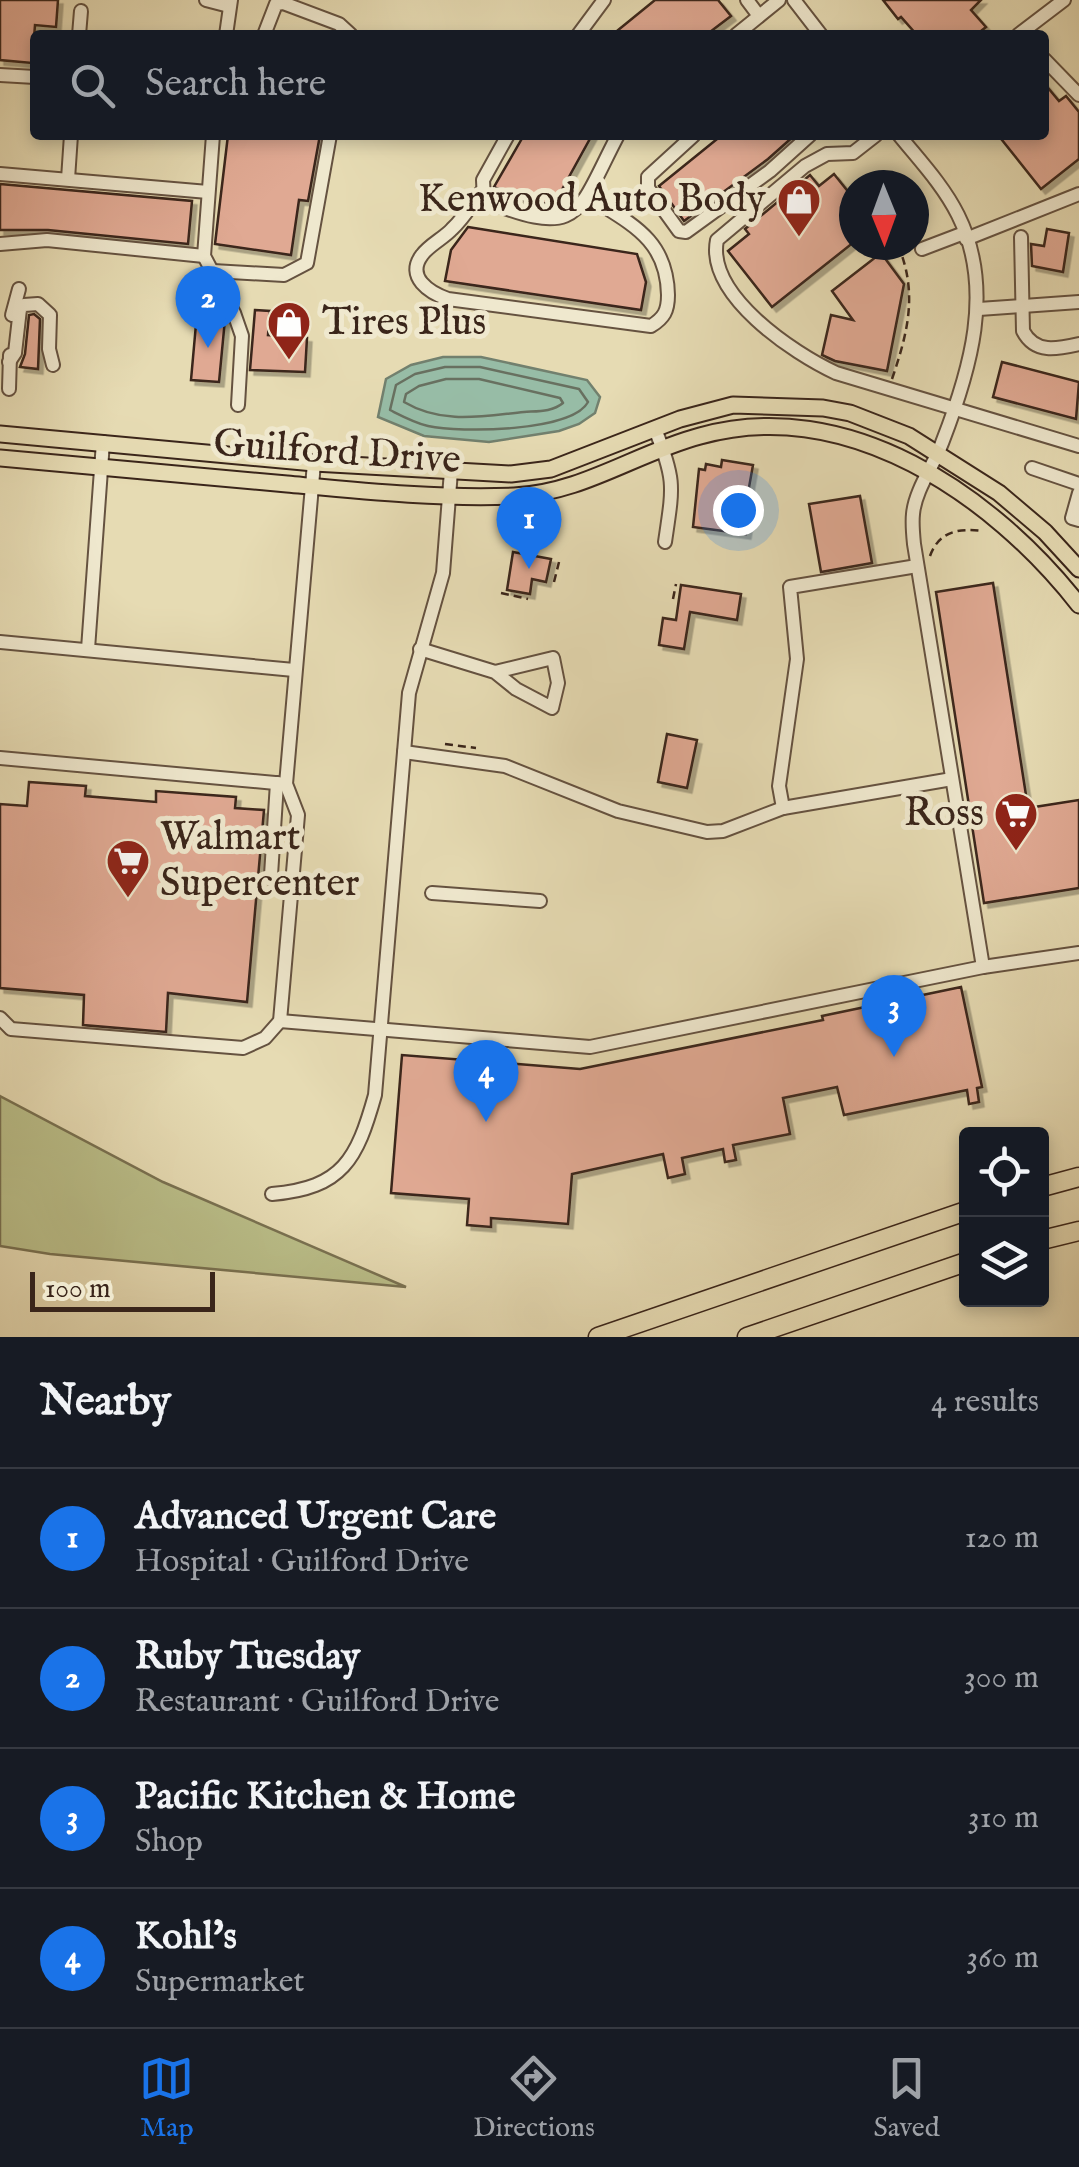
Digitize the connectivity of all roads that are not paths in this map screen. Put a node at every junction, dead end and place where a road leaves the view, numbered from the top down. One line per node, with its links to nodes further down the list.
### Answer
1 (206, 0): 6 (street)
2 (604, 0): 14 (street)
3 (747, 0): 9 (street)
4 (779, 0): 9 (street)
5 (1064, 0): 17 (street)
6 (230, 3): 11 (street)
7 (803, 3): 16 (street)
8 (81, 12): 10 (street)
9 (760, 16): 15 (street)
10 (79, 30)
11 (227, 30)
12 (266, 30): 13 (street)
13 (347, 30)
14 (582, 30)
15 (742, 30)
16 (818, 30)
17 (1025, 30)
18 (1049, 64): 23 (street)
19 (0, 75): 20 (street)
20 (16, 76): 21 (street); 22 (street)
21 (30, 77)
22 (0, 84)
23 (1079, 95)
24 (72, 140): 34 (street)
25 (213, 140): 35 (street)
26 (329, 140): 44 (street)
27 (505, 140): 36 (street)
28 (616, 140): 38 (street)
29 (688, 140): 30 (street)
30 (805, 140)
31 (870, 140): 54 (street)
32 (903, 140): 39 (street)
33 (0, 174): 34 (street)
34 (68, 179): 35 (street)
35 (208, 192): 43 (street)
36 (481, 192): 38 (street); 38 (street)
37 (1079, 194): 39 (street)
38 (590, 197)
39 (965, 236): 42 (street); 48 (street)
40 (1022, 238): 47 (street)
41 (0, 244): 43 (street)
42 (929, 248)
43 (204, 256): 44 (street)
44 (213, 272): 53 (street)
45 (19, 289): 50 (street)
46 (1079, 302): 47 (street)
47 (1022, 306): 48 (street); 49 (street)
48 (979, 309): 54 (street)
49 (1079, 344)
50 (9, 362): 51 (street); 52 (street)
51 (53, 365)
52 (9, 389)
53 (238, 405)
54 (954, 407): 58 (street); 60 (street)
55 (654, 428): 59 (street); 60 (main road, Guilford Drive); 65 (main road, Guilford Drive)
56 (0, 434): 57 (main road, Guilford Drive)
57 (103, 442): 62 (main road, Guilford Drive); 63 (street)
58 (1079, 446)
59 (663, 448): 66 (main road, Guilford Drive); 70 (main road, Guilford Drive); 72 (street)
60 (937, 455): 66 (street); 74 (main road, Guilford Drive)
61 (0, 458): 63 (main road, Guilford Drive)
62 (314, 464): 65 (main road, Guilford Drive); 68 (street)
63 (100, 467): 68 (main road, Guilford Drive); 77 (street)
64 (1032, 468): 67 (street)
65 (451, 471): 70 (street)
66 (928, 474): 73 (street); 75 (main road, Guilford Drive)
67 (1079, 484)
68 (312, 486): 70 (main road, Guilford Drive); 79 (street)
69 (1079, 492): 71 (street)
70 (450, 497): 78 (street)
71 (1079, 520)
72 (665, 542)
73 (923, 566): 83 (street); 85 (street)
74 (1079, 570)
75 (1079, 605)
76 (0, 642): 77 (street)
77 (88, 649): 79 (street)
78 (420, 649): 80 (street); 81 (street)
79 (294, 670): 84 (street)
80 (495, 672): 80 (street)
81 (404, 752): 85 (street); 93 (street)
82 (0, 758): 84 (street)
83 (952, 779): 85 (street); 90 (street)
84 (281, 784): 86 (street); 86 (street)
85 (783, 808)
86 (293, 884): 92 (street)
87 (432, 893): 88 (street)
88 (540, 901)
89 (1079, 953): 90 (street)
90 (982, 967): 93 (street)
91 (0, 1018): 92 (street)
92 (280, 1021): 93 (street)
93 (380, 1029): 96 (street)
94 (1079, 1180): 95 (highway)
95 (1049, 1187)
96 (272, 1194)
97 (959, 1214): 101 (highway)
98 (1079, 1231): 99 (highway)
99 (1049, 1238)
100 (959, 1264): 102 (highway)
101 (598, 1337)
102 (747, 1337)

